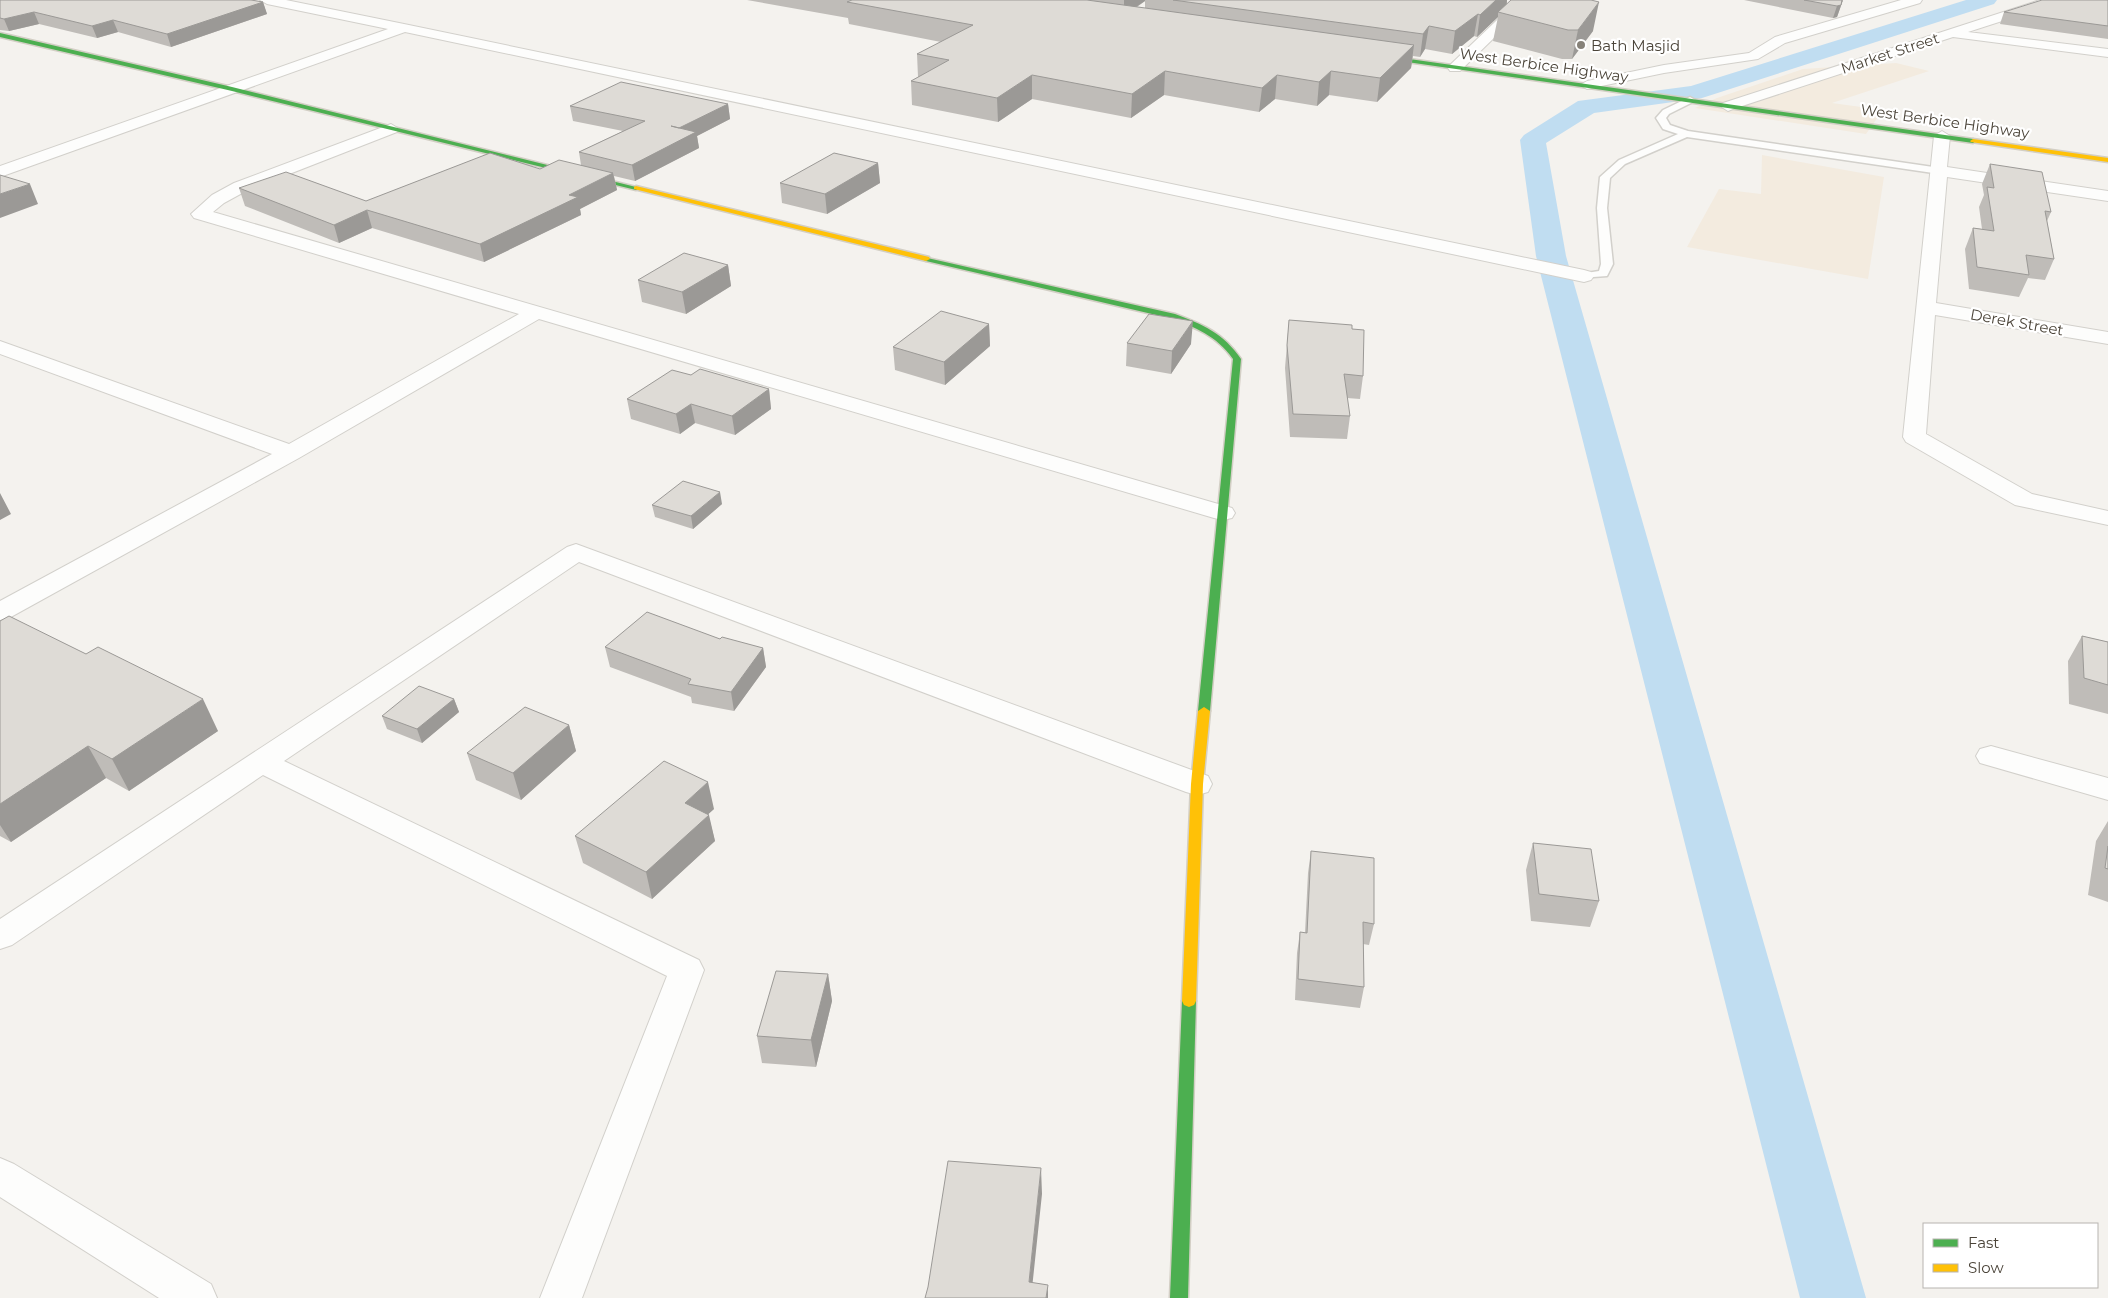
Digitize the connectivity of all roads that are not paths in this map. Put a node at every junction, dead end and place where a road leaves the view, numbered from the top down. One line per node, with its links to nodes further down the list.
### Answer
1 (267, 0): 5 (street)
2 (1526, 0): 10 (street)
3 (1915, 0): 11 (street)
4 (2053, 0): 6 (street, Market Street)
5 (404, 28): 12 (street); 22 (street)
6 (1948, 34): 8 (street); 14 (street, Market Street)
7 (0, 35): 12 (street)
8 (2108, 53)
9 (1359, 54): 10 (street, West Berbice Highway)
10 (1455, 68): 11 (street, West Berbice Highway)
11 (1587, 86): 13 (street, West Berbice Highway)
12 (232, 89): 15 (street); 20 (street)
13 (1690, 100): 14 (street, West Berbice Highway); 16 (lane)
14 (1728, 106): 17 (street, West Berbice Highway)
15 (392, 129): 24 (street); 28 (street)
16 (1686, 134): 19 (lane); 22 (lane)
17 (1942, 136): 18 (street, West Berbice Highway); 19 (street)
18 (2108, 160)
19 (1940, 171): 21 (street); 23 (street)
20 (0, 172)
21 (2108, 196)
22 (1584, 276)
23 (1926, 307): 25 (street, Derek Street); 29 (street)
24 (535, 313): 27 (street); 28 (street)
25 (2108, 338)
26 (0, 347): 27 (street)
27 (291, 454): 30 (street)
28 (1223, 513): 33 (street)
29 (2108, 518)
30 (0, 612)
31 (1991, 756): 34 (street)
32 (261, 762): 33 (street); 35 (street); 38 (street)
33 (1198, 784): 39 (street)
34 (2108, 789)
35 (0, 936)
36 (0, 1176): 37 (street)
37 (196, 1298)
38 (561, 1298)
39 (1179, 1298)

